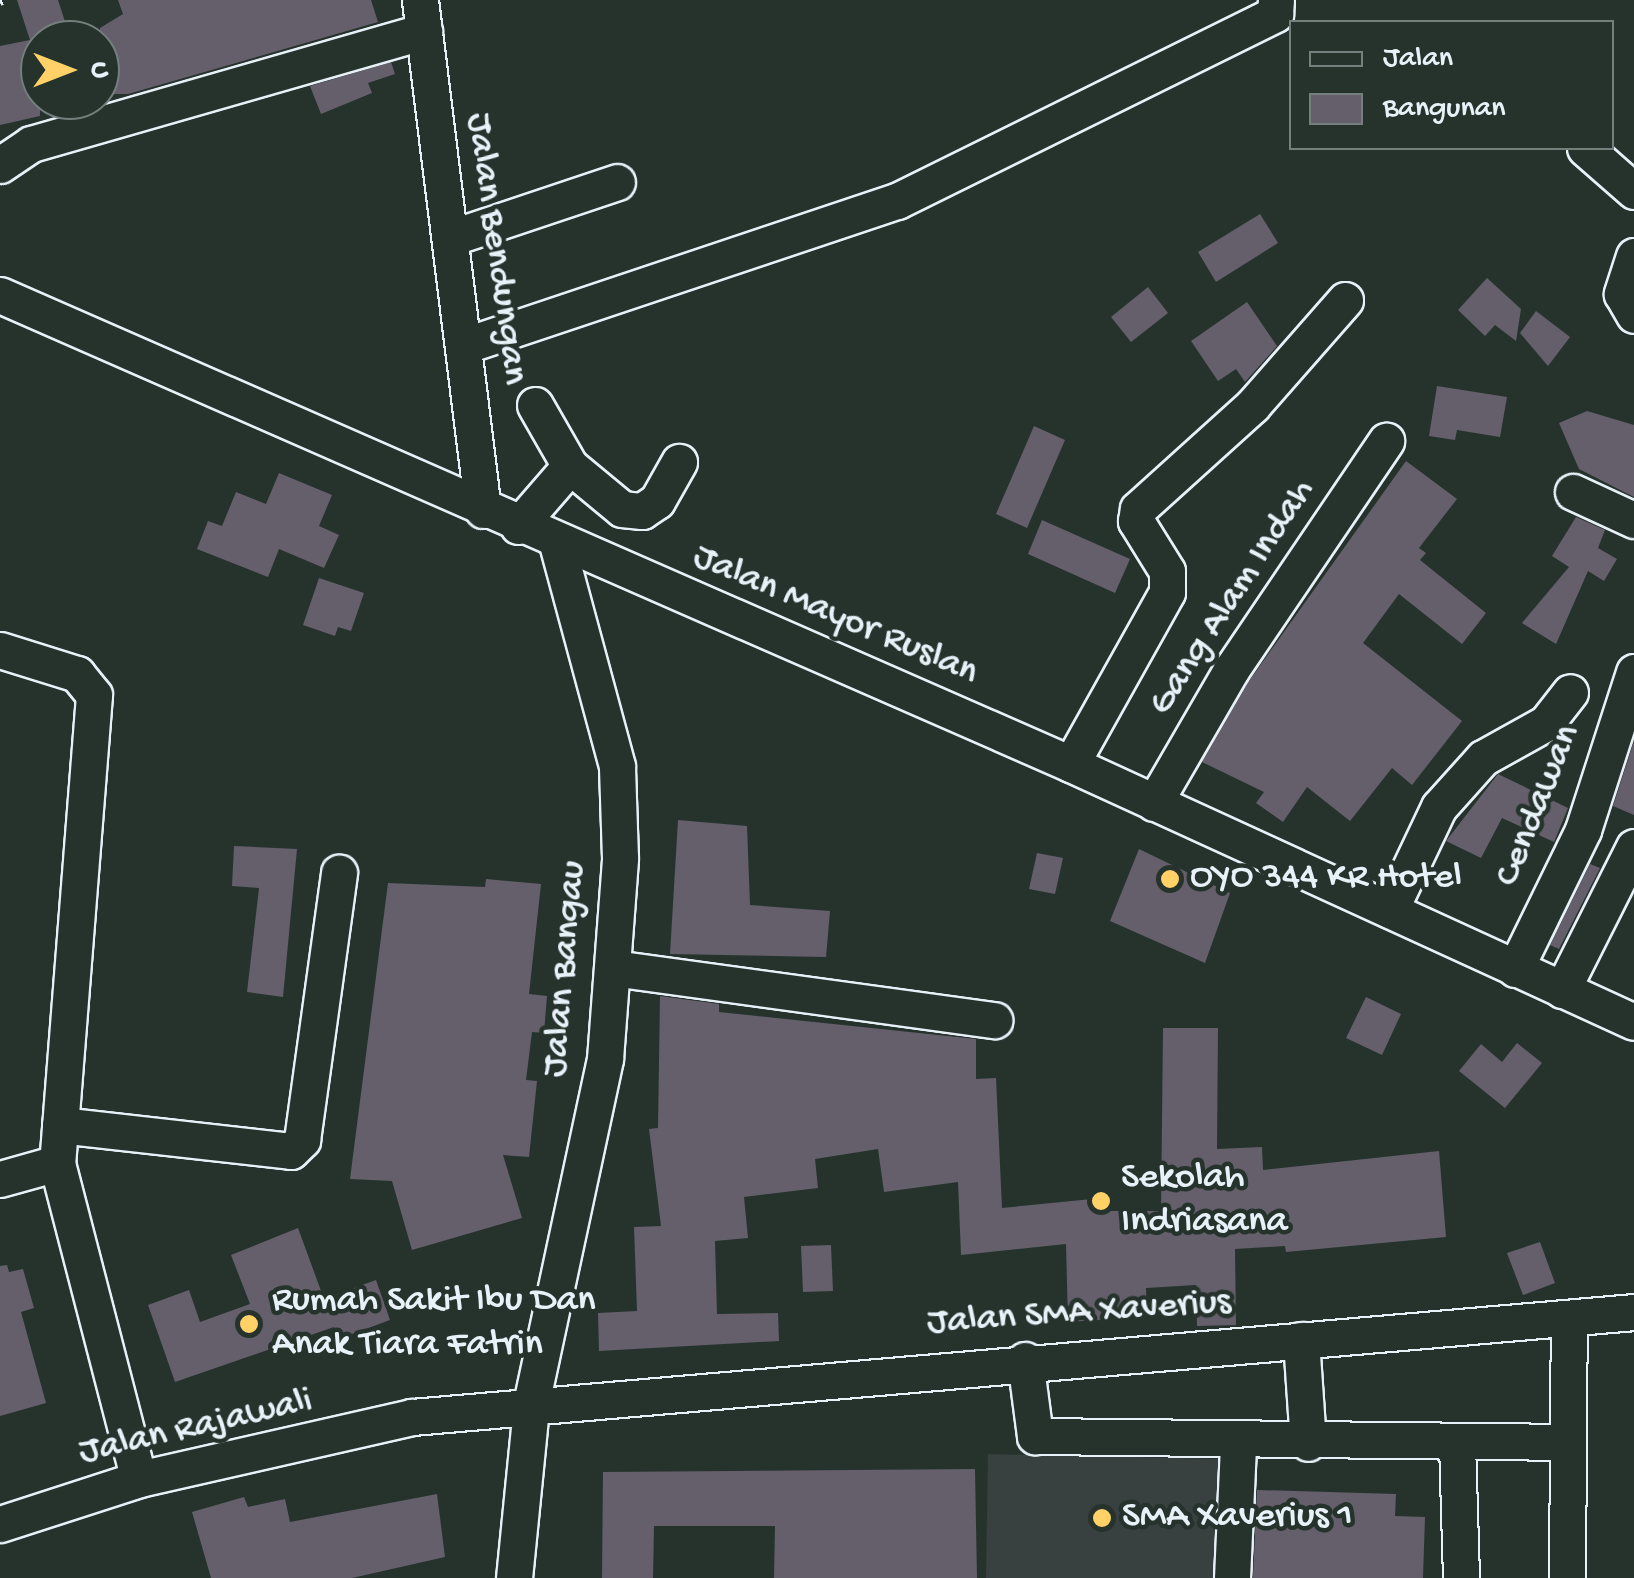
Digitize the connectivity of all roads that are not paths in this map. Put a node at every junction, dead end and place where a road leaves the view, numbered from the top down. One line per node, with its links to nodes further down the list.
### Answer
1 (1276, 0): 12 (street)
2 (422, 15): 4 (street); 7 (street, Jalan Bendungan)
3 (1588, 150): 6 (street)
4 (0, 166)
5 (617, 182): 7 (street)
6 (1634, 191)
7 (450, 238): 12 (street, Jalan Bendungan)
8 (1634, 256): 11 (street)
9 (0, 295): 18 (street, Jalan Mayor Ruslan)
10 (1345, 300): 25 (street)
11 (1634, 315)
12 (466, 344): 18 (street, Jalan Bendungan)
13 (534, 406): 16 (street)
14 (1386, 441): 26 (street, Gang Alam Indah)
15 (679, 462): 16 (street)
16 (570, 466): 20 (street)
17 (1573, 492): 19 (street)
18 (483, 510): 20 (street, Jalan Mayor Ruslan)
19 (1634, 520)
20 (518, 526): 21 (street, Jalan Mayor Ruslan)
21 (556, 544): 25 (street, Jalan Mayor Ruslan); 30 (street, Jalan Bangau)
22 (0, 650): 35 (street)
23 (1634, 672): 31 (street, Cendawan)
24 (1570, 692): 29 (street)
25 (1071, 764): 26 (street, Jalan Mayor Ruslan)
26 (1154, 804): 29 (street, Jalan Mayor Ruslan)
27 (1634, 847): 32 (street)
28 (339, 873): 35 (street)
29 (1390, 910): 31 (street, Jalan Mayor Ruslan)
30 (614, 968): 33 (street); 42 (street, Jalan Bangau)
31 (1515, 968): 32 (street, Jalan Mayor Ruslan)
32 (1562, 990): 34 (street, Jalan Mayor Ruslan)
33 (994, 1020)
34 (1634, 1022)
35 (60, 1125): 36 (street)
36 (56, 1163): 37 (street); 47 (street)
37 (0, 1178)
38 (1634, 1312): 39 (street, Jalan SMA Xaverius)
39 (1569, 1320): 40 (street, Jalan SMA Xaverius); 43 (street)
40 (1301, 1340): 41 (street, Jalan SMA Xaverius); 44 (street)
41 (1024, 1360): 42 (street, Jalan SMA Xaverius); 46 (street)
42 (531, 1411): 47 (street, Jalan Rajawali); 49 (street, Jalan Bangau)
43 (1568, 1442): 45 (street); 52 (street)
44 (1308, 1443): 45 (street); 46 (street)
45 (1457, 1443): 51 (street)
46 (1238, 1444): 50 (street)
47 (139, 1479): 48 (street, Jalan Rajawali)
48 (0, 1524)
49 (514, 1578)
50 (1232, 1578)
51 (1461, 1578)
52 (1567, 1578)

